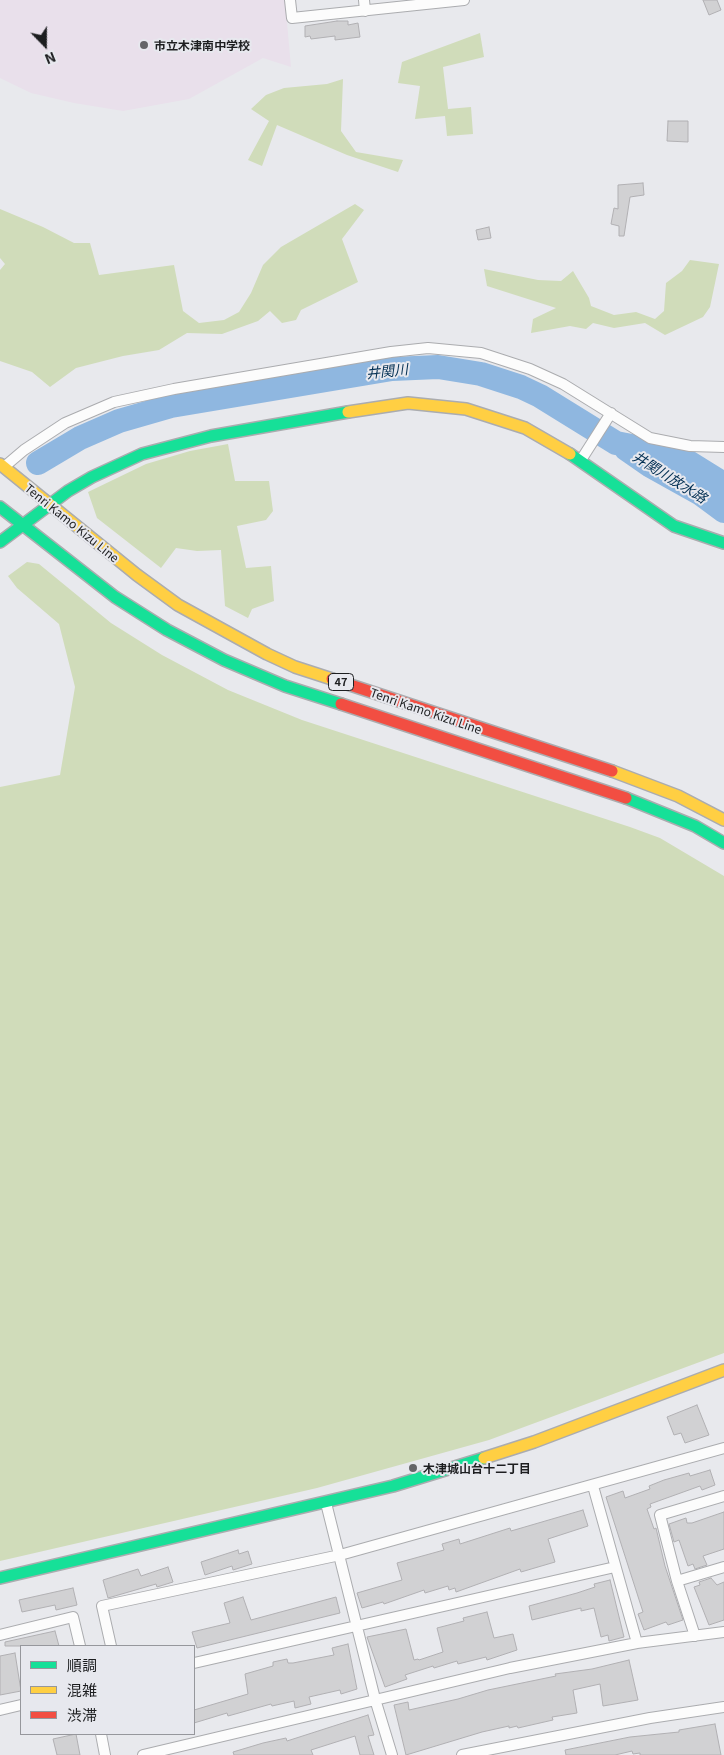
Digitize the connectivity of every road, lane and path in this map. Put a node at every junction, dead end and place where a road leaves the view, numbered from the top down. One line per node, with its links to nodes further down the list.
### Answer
1 (290, 0): 3 (street)
2 (464, 0): 3 (street)
3 (365, 5)
4 (610, 415): 5 (street); 6 (street); 7 (street)
5 (724, 447)
6 (581, 460): 8 (main road); 12 (main road)
7 (2, 466): 8 (main road, Tenri Kamo Kizu Line / 47)
8 (50, 504): 10 (main road); 13 (main road, Tenri Kamo Kizu Line / 47)
9 (0, 507): 10 (main road, Tenri Kamo Kizu Line / 47)
10 (24, 524): 11 (main road); 14 (main road, Tenri Kamo Kizu Line / 47)
11 (0, 542)
12 (724, 542)
13 (724, 820)
14 (724, 843)
15 (724, 1370): 19 (main road)
16 (724, 1448): 17 (street)
17 (593, 1486): 20 (street); 21 (street)
18 (724, 1496): 24 (street)
19 (326, 1503): 20 (street); 23 (main road)
20 (340, 1555): 25 (street); 31 (street)
21 (616, 1567): 25 (street); 29 (street)
22 (724, 1567): 24 (street)
23 (0, 1578)
24 (677, 1581): 28 (street)
25 (356, 1627): 32 (street); 33 (street)
26 (724, 1632): 28 (street)
27 (0, 1635): 30 (street)
28 (695, 1636): 29 (street)
29 (637, 1643): 33 (street)
30 (80, 1645)
31 (111, 1645)
32 (195, 1663)
33 (375, 1699): 40 (street); 41 (street)
34 (20, 1705): 36 (street)
35 (724, 1707): 38 (street)
36 (0, 1710)
37 (101, 1735): 39 (street)
38 (492, 1752): 42 (street)
39 (106, 1755)
40 (143, 1755)
41 (392, 1755)
42 (462, 1755)

